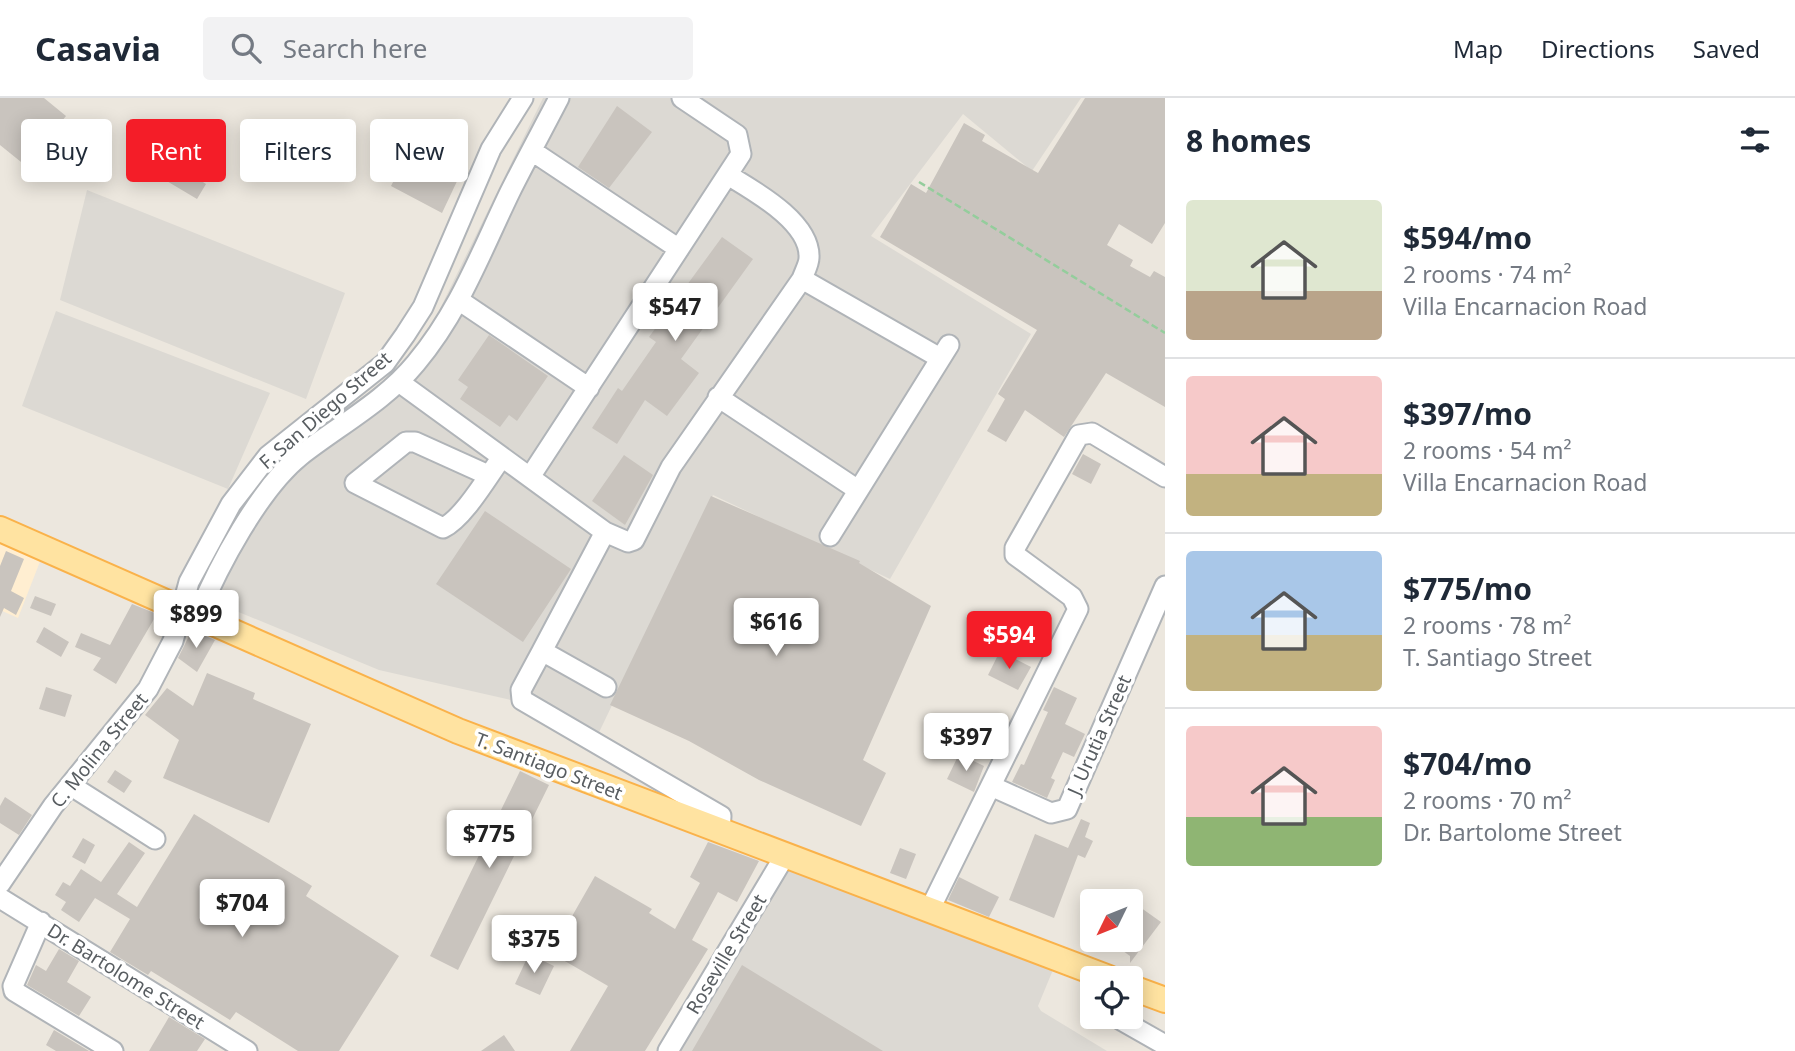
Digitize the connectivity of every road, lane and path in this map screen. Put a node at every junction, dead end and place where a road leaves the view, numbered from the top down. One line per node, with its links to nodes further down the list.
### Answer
1 (523, 98): 22 (street, F. San Diego Street)
2 (559, 98): 4 (street)
3 (682, 98): 5 (street)
4 (531, 151): 7 (street); 9 (street)
5 (727, 175): 7 (street); 8 (street)
6 (919, 182): 10 (path)
7 (679, 249): 12 (street)
8 (802, 279): 13 (street); 18 (street)
9 (460, 301): 11 (street); 12 (street)
10 (1165, 333)
11 (399, 382): 14 (street); 24 (street)
12 (589, 388): 16 (street)
13 (718, 397): 18 (street); 20 (street)
14 (502, 457): 15 (street); 16 (street)
15 (488, 475): 15 (street)
16 (530, 477): 20 (street)
17 (1165, 477): 29 (street)
18 (858, 490): 21 (street)
19 (0, 529): 25 (main road, T. Santiago Street)
20 (606, 532): 26 (street)
21 (830, 536)
22 (189, 582): 24 (street); 25 (street, F. San Diego Street)
23 (1165, 586): 29 (street, J. Urutia Street)
24 (208, 590): 25 (street)
25 (189, 612): 28 (street, C. Molina Street); 30 (main road, T. Santiago Street)
26 (542, 650): 27 (street); 30 (street)
27 (606, 687)
28 (70, 785): 31 (street); 33 (street, C. Molina Street)
29 (991, 786): 35 (street)
30 (720, 831): 32 (main road, T. Santiago Street)
31 (155, 839)
32 (784, 857): 35 (main road, T. Santiago Street); 44 (street, Roseville Street)
33 (0, 884)
34 (0, 898): 36 (street, Dr. Bartolome Street)
35 (929, 911): 37 (main road, T. Santiago Street)
36 (41, 922): 42 (street, Dr. Bartolome Street); 43 (street, Dr. Bartolome Street)
37 (1080, 971)
38 (1143, 992): 39 (main road)
39 (1165, 1000)
40 (1137, 1029): 41 (street)
41 (1165, 1045)
42 (113, 1051)
43 (247, 1051)
44 (668, 1051)

